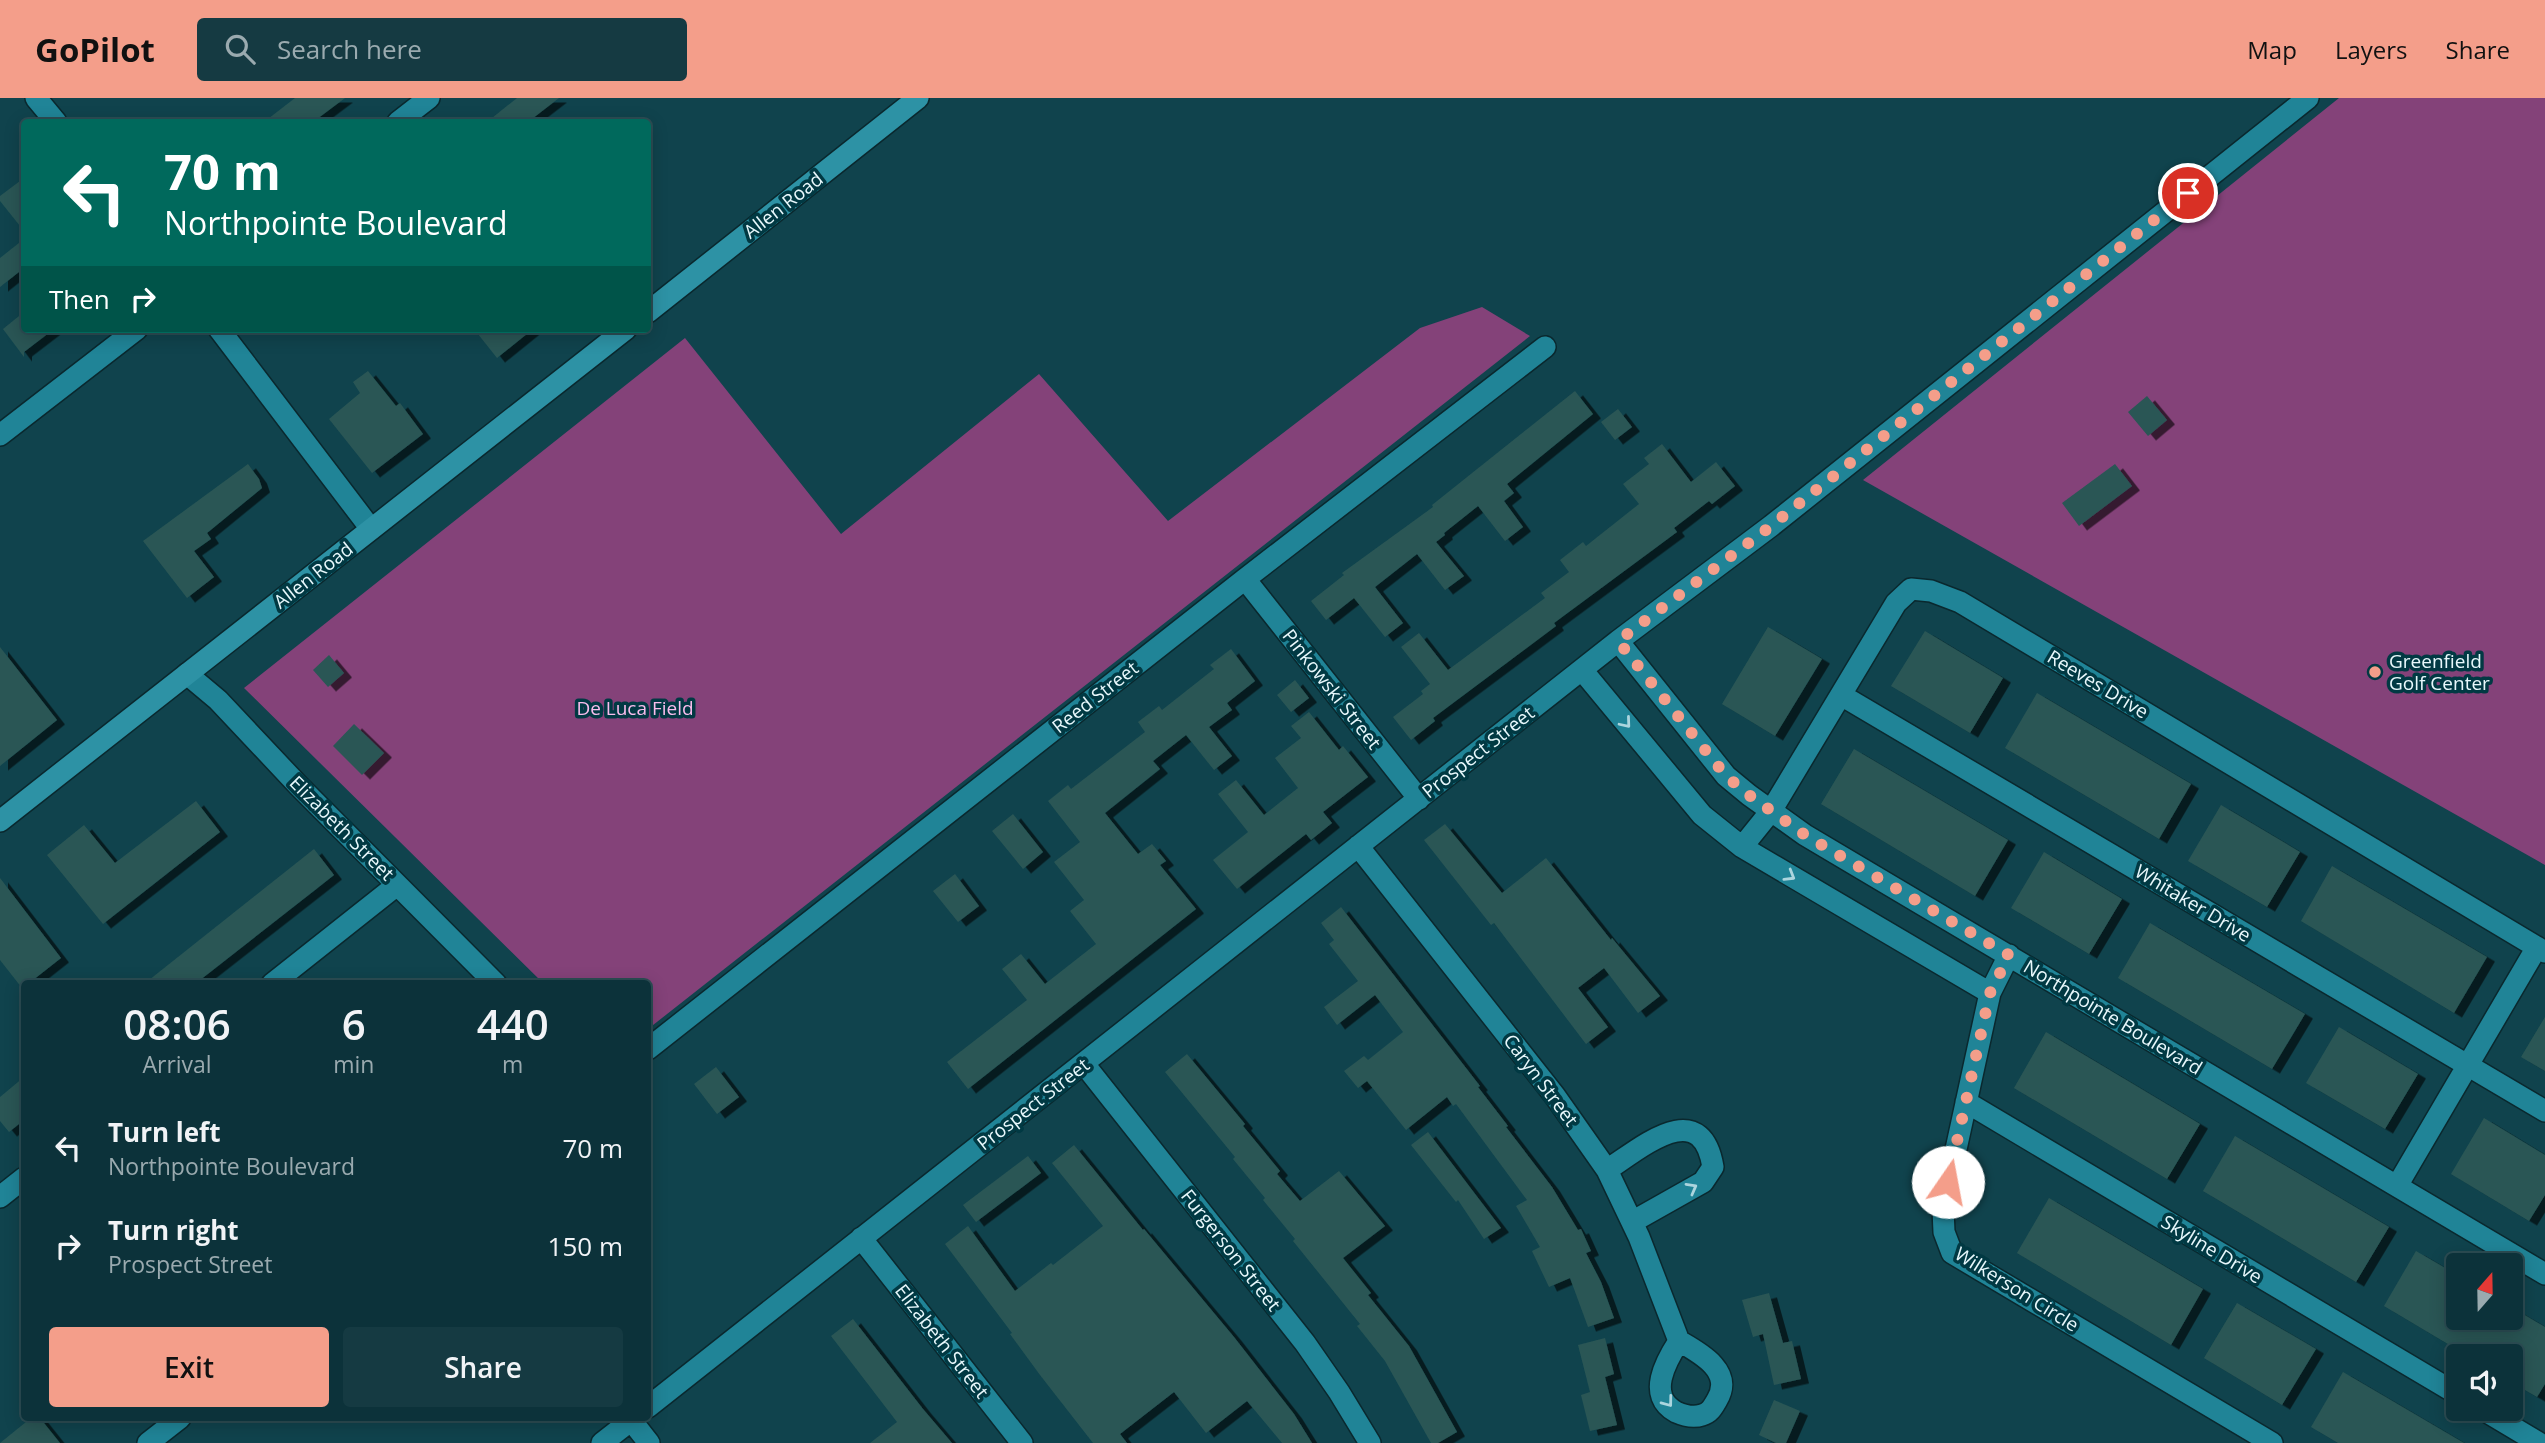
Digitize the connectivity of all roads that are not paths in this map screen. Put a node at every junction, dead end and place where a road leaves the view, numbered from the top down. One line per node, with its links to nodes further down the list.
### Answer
1 (36, 98): 5 (street)
2 (429, 98): 6 (street)
3 (918, 98): 7 (main road, Allen Road)
4 (2308, 98): 15 (street, Prospect Street)
5 (54, 119)
6 (402, 119)
7 (651, 310)
8 (132, 333): 12 (street)
9 (222, 333): 13 (street)
10 (621, 333): 13 (main road, Allen Road)
11 (1545, 347): 14 (street, Reed Street)
12 (0, 435)
13 (370, 529): 17 (main road, Allen Road)
14 (1245, 579): 19 (street, Pinkowski Street); 30 (street, Reed Street)
15 (1618, 641): 16 (street, Prospect Street); 20 (street, Northpointe Boulevard)
16 (1582, 670): 19 (street, Prospect Street); 23 (street, one-way to 23)
17 (187, 674): 21 (main road, Allen Road); 24 (street, Elizabeth Street)
18 (1841, 695): 20 (street, Reeves Drive); 25 (street, Reeves Drive); 32 (street, Whitaker Drive)
19 (1419, 799): 22 (street, Prospect Street)
20 (1771, 811): 23 (street, Reeves Drive); 26 (street, Northpointe Boulevard)
21 (0, 821)
22 (1358, 846): 31 (street, Prospect Street); 35 (street, Caryn Street)
23 (1742, 847): 29 (street, one-way to 29)
24 (397, 885): 27 (street); 28 (street, Elizabeth Street)
25 (2541, 949): 32 (street)
26 (2009, 955): 29 (street, Wilkerson Circle); 37 (street, Northpointe Boulevard)
27 (277, 980)
28 (492, 980)
29 (1990, 993): 33 (street, Wilkerson Circle)
30 (651, 1047)
31 (1084, 1063): 40 (street, Prospect Street); 53 (street, Furgerson Street)
32 (2468, 1065): 34 (street, Whitaker Drive); 37 (street)
33 (1966, 1102): 43 (street, Skyline Drive); 54 (street, Wilkerson Circle)
34 (2545, 1111)
35 (1607, 1170): 39 (street, Caryn Street); 39 (street, one-way to 35)
36 (21, 1180): 38 (street)
37 (2397, 1186): 41 (street, Northpointe Boulevard)
38 (0, 1197)
39 (1632, 1222): 42 (street, Caryn Street)
40 (861, 1238): 44 (street, Prospect Street); 52 (street, Elizabeth Street)
41 (2545, 1274)
42 (1679, 1341)
43 (2446, 1387)
44 (651, 1405)
45 (176, 1421): 49 (street)
46 (630, 1421): 50 (street)
47 (633, 1421): 51 (street)
48 (2502, 1421): 55 (street)
49 (148, 1443)
50 (602, 1443)
51 (649, 1443)
52 (1022, 1443)
53 (1370, 1443)
54 (2272, 1443)
55 (2539, 1443)

